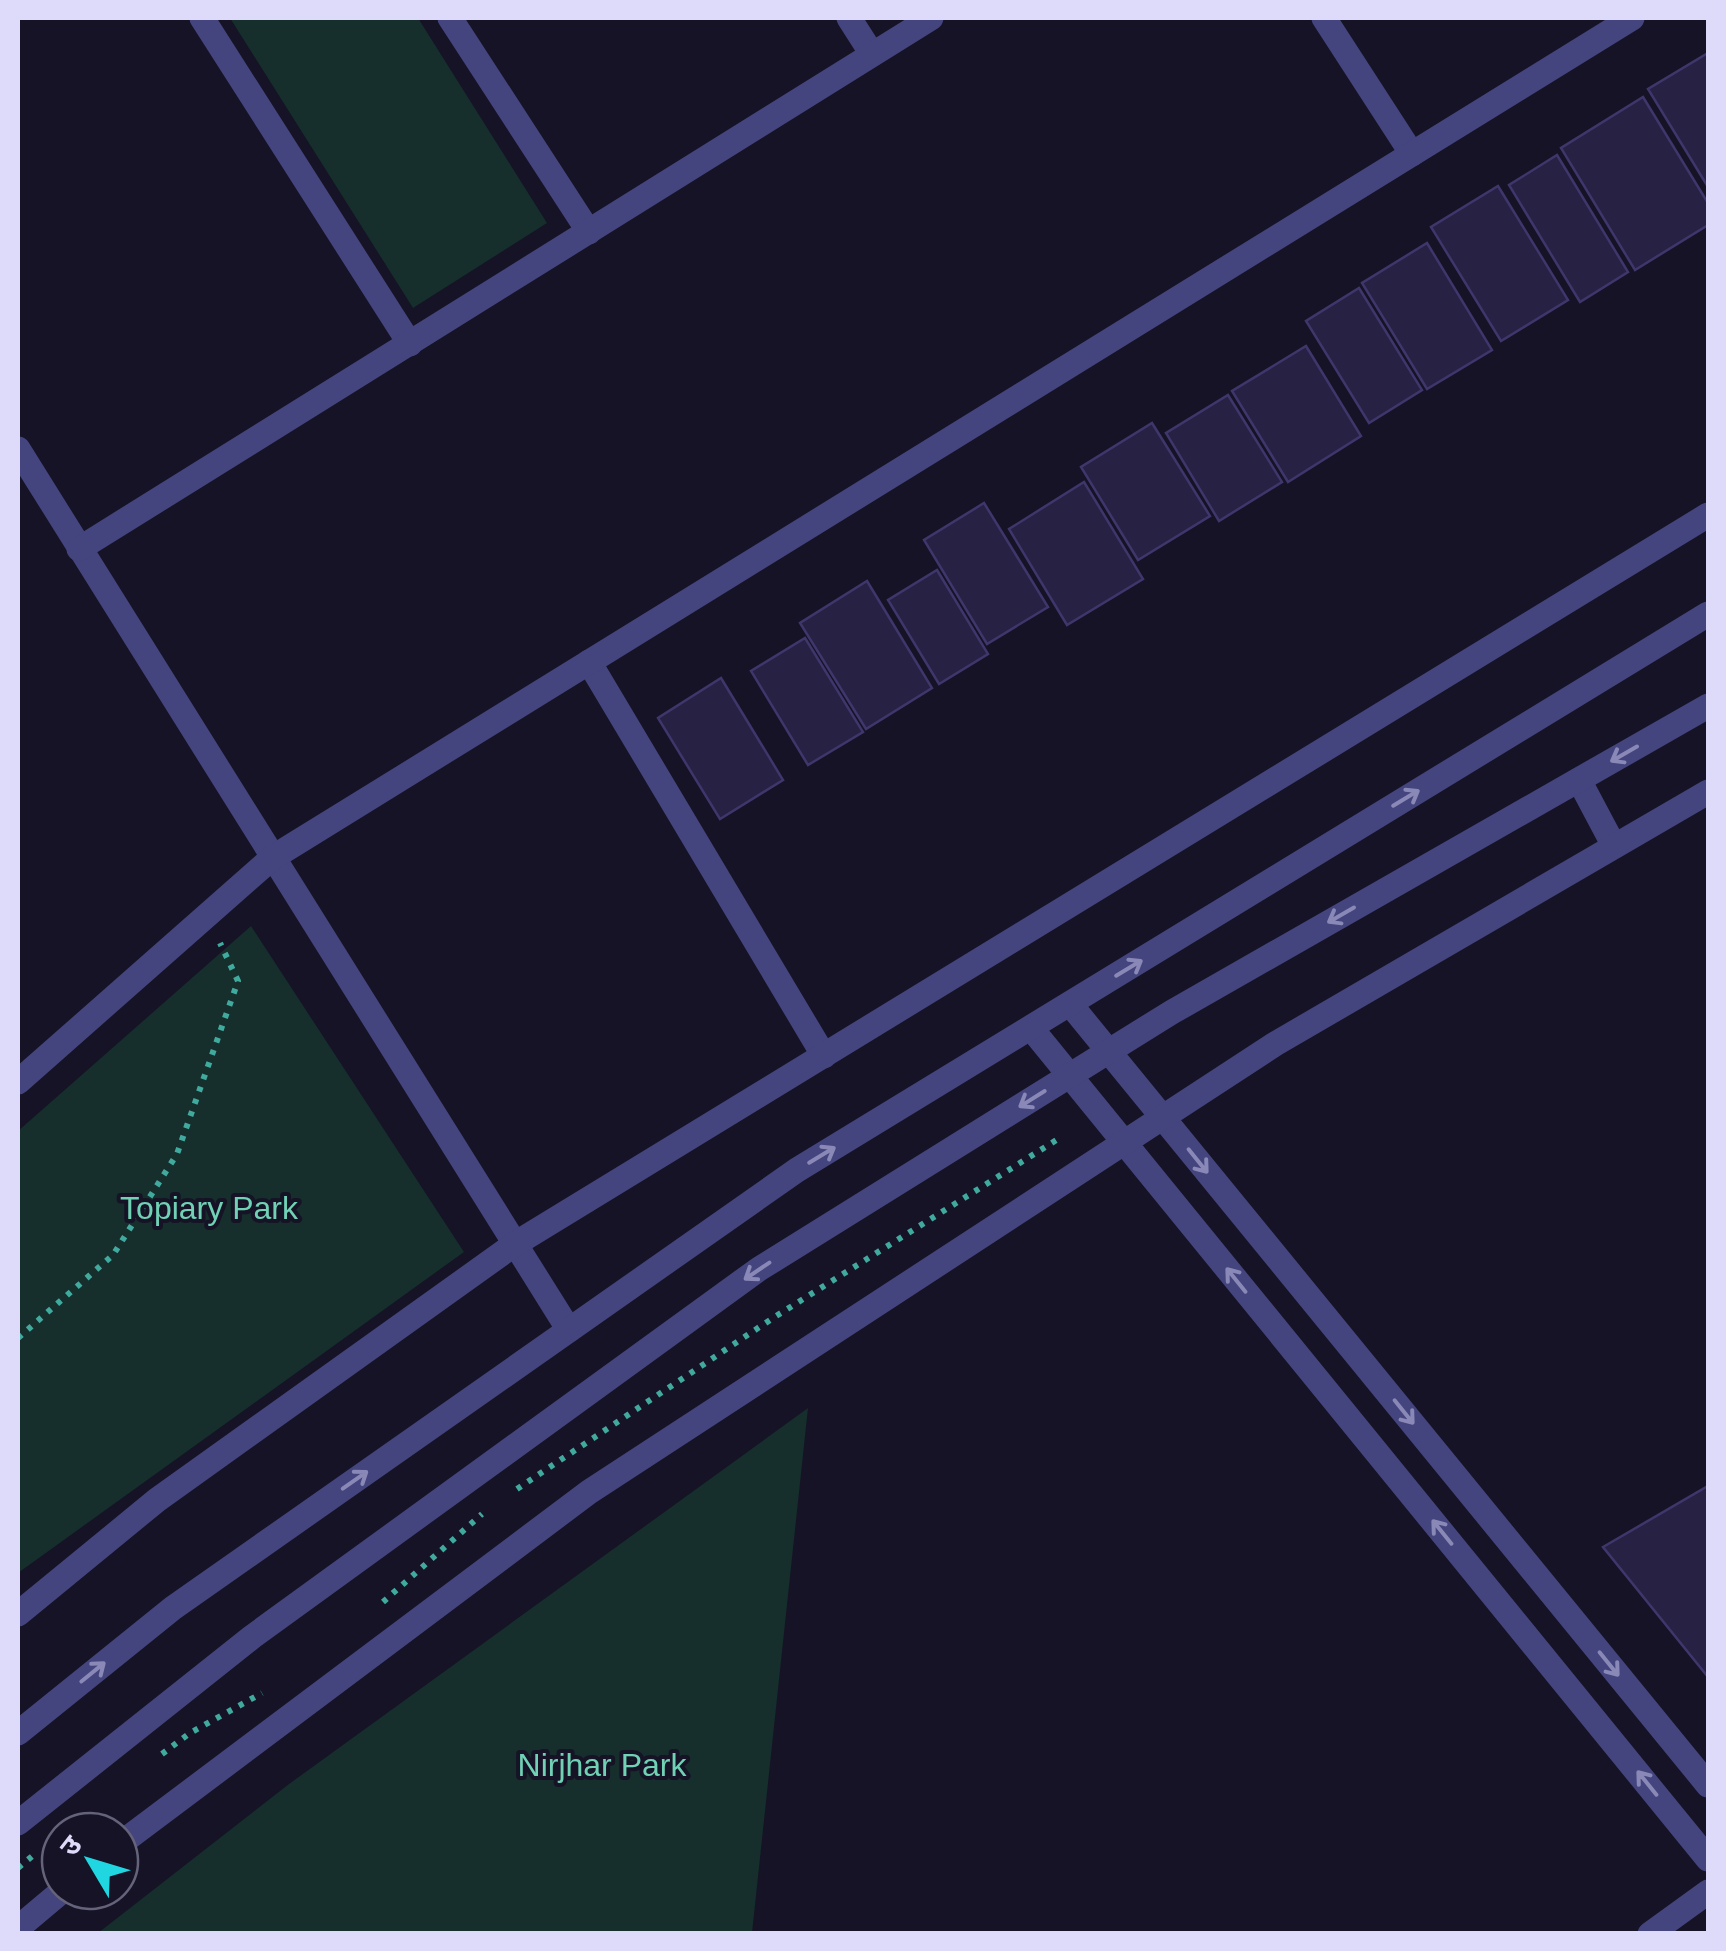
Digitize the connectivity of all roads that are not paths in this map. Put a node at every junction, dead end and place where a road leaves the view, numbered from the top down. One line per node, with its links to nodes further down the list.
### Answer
1 (202, 18): 10 (street)
2 (450, 18): 9 (street)
3 (849, 18): 7 (street)
4 (931, 18): 7 (street)
5 (1324, 18): 8 (street)
6 (1632, 18): 8 (street)
7 (872, 54): 9 (street)
8 (1412, 154): 15 (street)
9 (589, 232): 10 (street)
10 (410, 344): 13 (street)
11 (18, 449): 13 (street)
12 (1708, 515): 24 (street)
13 (79, 550): 20 (street)
14 (1708, 614): 21 (street, one-way to 14)
15 (589, 662): 20 (street); 24 (street)
16 (1708, 706): 17 (street, one-way to 17)
17 (1579, 780): 19 (street); 23 (street, one-way to 23)
18 (1708, 792): 19 (street)
19 (1614, 846): 27 (street)
20 (272, 858): 26 (street); 29 (street)
21 (1070, 1004): 22 (street); 23 (street)
22 (1030, 1028): 25 (street); 30 (street, one-way to 22)
23 (1108, 1051): 25 (street); 27 (street)
24 (824, 1056): 29 (street)
25 (1069, 1076): 28 (street); 34 (street, one-way to 34)
26 (18, 1082)
27 (1161, 1116): 28 (street); 33 (street, one-way to 33)
28 (1123, 1141): 35 (street); 36 (street, one-way to 28)
29 (515, 1244): 30 (street); 31 (street)
30 (569, 1330): 32 (street, one-way to 30)
31 (18, 1614)
32 (18, 1733)
33 (1708, 1785)
34 (18, 1823)
35 (140, 1829)
36 (1708, 1859)
37 (1708, 1892): 40 (street)
38 (40, 1910): 39 (street)
39 (18, 1928)
40 (1650, 1934)

